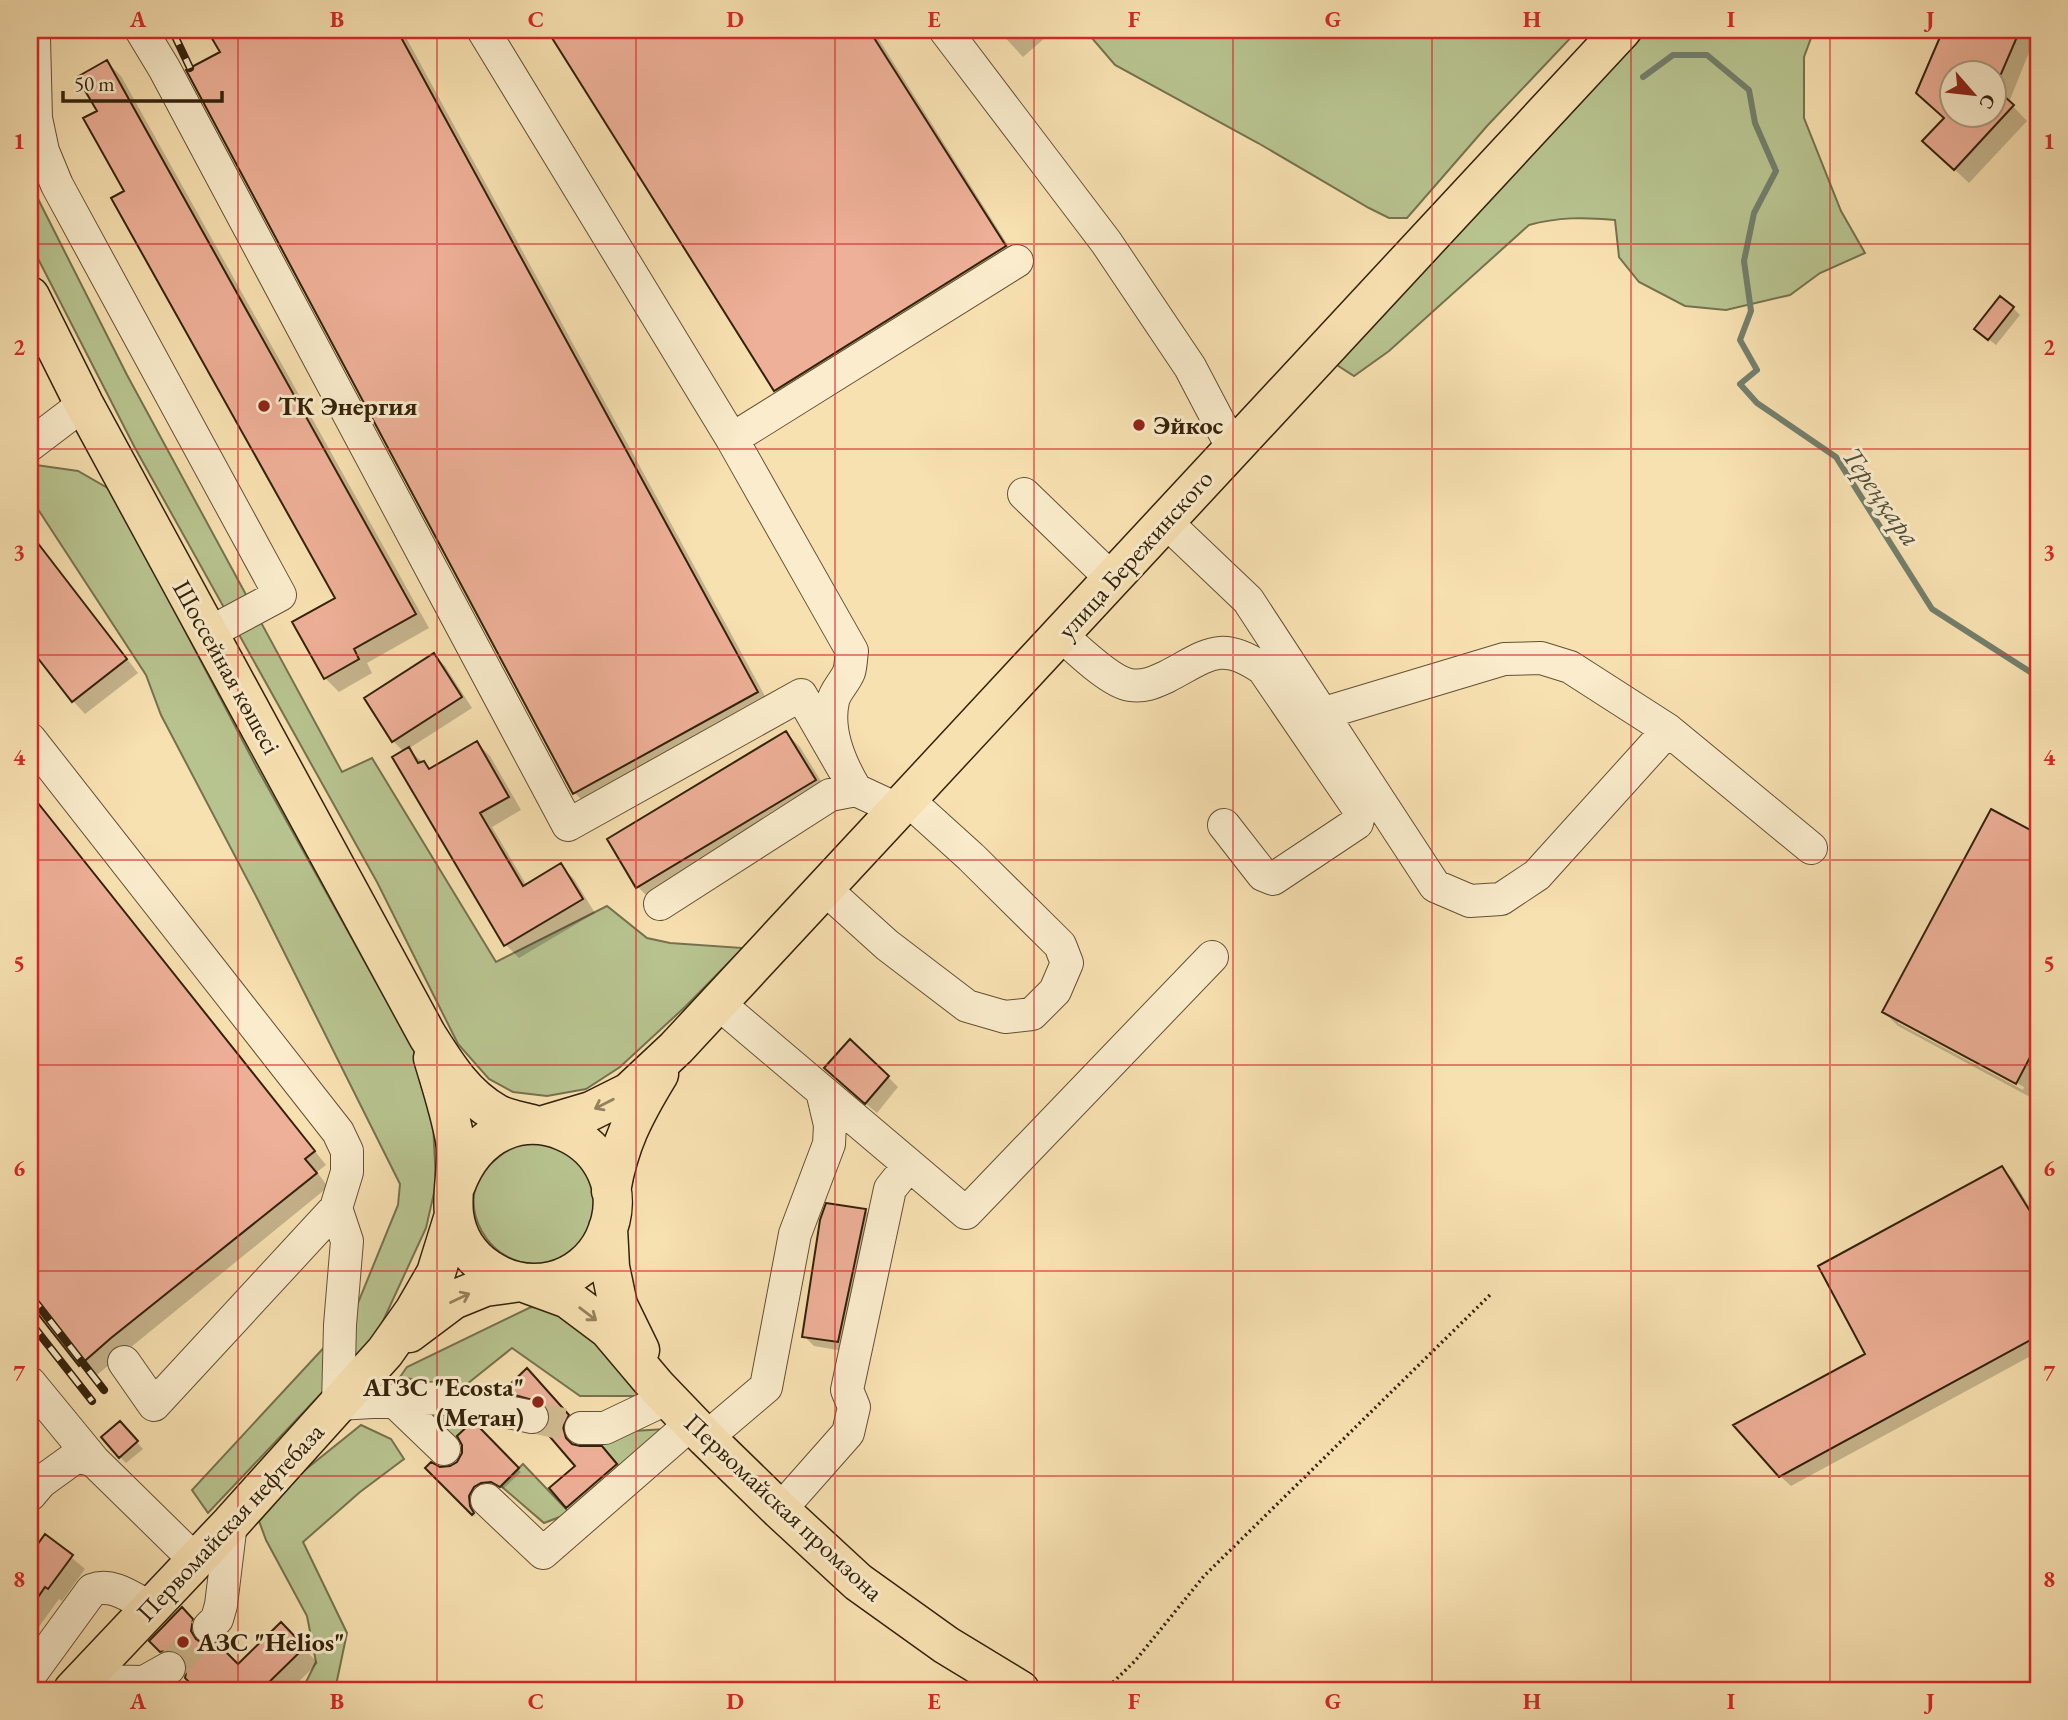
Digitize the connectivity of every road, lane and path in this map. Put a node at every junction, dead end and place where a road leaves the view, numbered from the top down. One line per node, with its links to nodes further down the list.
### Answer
1 (141, 30): 20 (lane)
2 (483, 30): 9 (lane)
3 (945, 30): 11 (lane)
4 (1622, 30): 11 (main road, улица Бережинского)
5 (34, 38): 15 (lane)
6 (1017, 261): 9 (lane)
7 (30, 296): 8 (main road, Шоссейная көшесі)
8 (84, 404): 10 (lane); 15 (main road, Шоссейная көшесі)
9 (733, 439): 20 (lane)
10 (30, 445)
11 (1232, 447): 13 (main road, улица Бережинского)
12 (1024, 494): 14 (lane)
13 (1164, 521): 14 (main road, улица Бережинского); 17 (lane)
14 (1112, 579): 16 (main road, улица Бережинского)
15 (208, 633): 28 (main road, Шоссейная көшесі)
16 (1061, 635): 21 (main road, улица Бережинского); 22 (lane)
17 (1321, 714): 18 (lane); 18 (lane)
18 (1668, 730): 23 (lane)
19 (30, 739): 34 (lane)
20 (849, 779): 21 (lane); 25 (lane)
21 (903, 805): 24 (main road, улица Бережинского); 24 (lane)
22 (1224, 825)
23 (1811, 848)
24 (825, 889): 27 (main road, улица Бережинского)
25 (660, 904)
26 (1212, 957): 32 (lane)
27 (718, 1003): 29 (main road, улица Бережинского); 30 (lane)
28 (427, 1035): 31 (main road); 33 (main road)
29 (677, 1048): 31 (main road, one-way to 31); 35 (main road)
30 (822, 1091): 32 (lane); 43 (lane)
31 (538, 1125): 33 (main road); 35 (main road)
32 (909, 1164): 50 (lane)
33 (455, 1200): 36 (main road); 38 (main road)
34 (337, 1208): 39 (lane); 42 (lane)
35 (610, 1209): 36 (main road); 43 (main road)
36 (524, 1283): 38 (main road, one-way to 36); 43 (main road, one-way to 43)
37 (1490, 1295): 59 (path)
38 (385, 1352): 42 (main road, Первомайская нефтебаза)
39 (124, 1362)
40 (30, 1383): 47 (lane)
41 (394, 1401): 42 (lane); 44 (lane); 46 (lane)
42 (338, 1405): 51 (main road, Первомайская нефтебаза)
43 (681, 1411): 45 (lane); 49 (lane); 50 (main road, Первомайская промзона)
44 (532, 1417)
45 (581, 1428)
46 (444, 1450)
47 (94, 1461): 48 (lane); 52 (lane)
48 (30, 1495)
49 (487, 1500)
50 (779, 1510): 58 (main road, Первомайская промзона)
51 (232, 1523): 52 (main road, Первомайская нефтебаза); 54 (lane)
52 (196, 1561): 53 (main road, Первомайская нефтебаза)
53 (151, 1608): 56 (lane); 57 (main road, Первомайская нефтебаза)
54 (209, 1627)
55 (169, 1668): 57 (lane)
56 (30, 1675)
57 (78, 1686)
58 (1020, 1690)
59 (1105, 1690)

